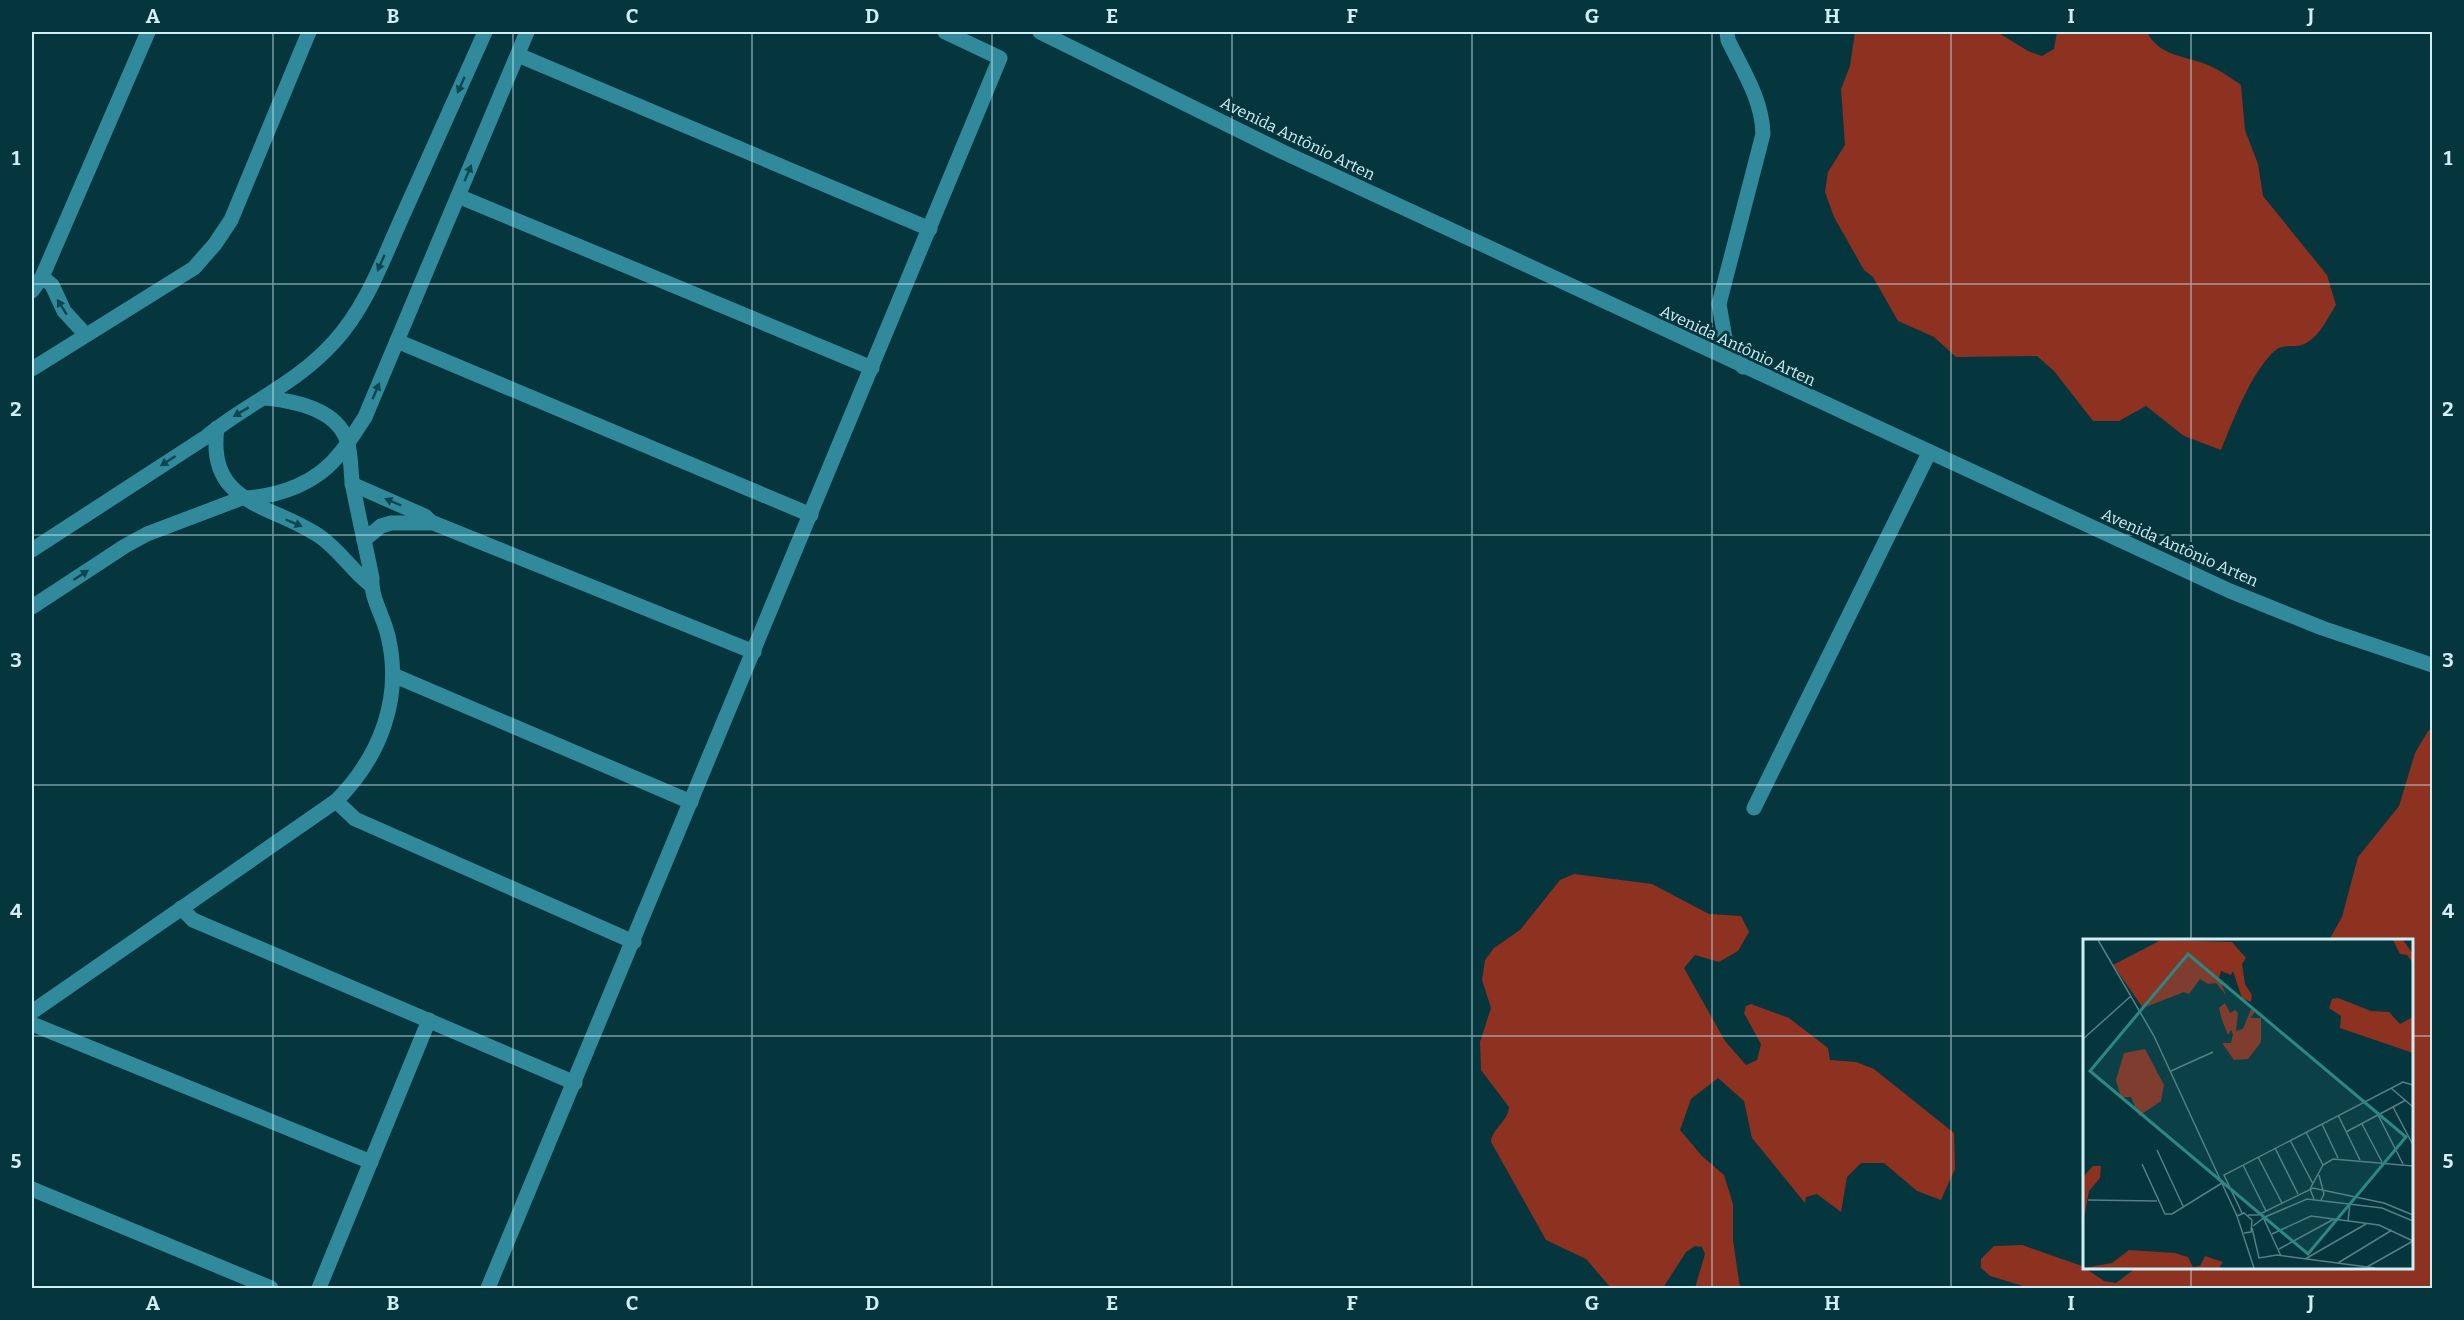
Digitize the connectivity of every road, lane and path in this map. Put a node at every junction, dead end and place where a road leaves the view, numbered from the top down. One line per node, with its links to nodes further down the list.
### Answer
1 (148, 32): 11 (street)
2 (309, 32): 13 (street)
3 (485, 32): 18 (street, one-way to 18)
4 (527, 32): 8 (street)
5 (945, 32): 10 (street)
6 (1040, 32): 15 (street, Avenida Antônio Arten)
7 (1727, 32): 15 (street)
8 (518, 55): 9 (street, one-way to 8); 10 (street)
9 (458, 196): 14 (street); 16 (street)
10 (930, 229): 16 (street)
11 (42, 277): 12 (street); 13 (street, one-way to 11)
12 (32, 291)
13 (86, 335): 17 (street)
14 (397, 341): 20 (street, one-way to 14); 24 (street)
15 (1743, 367): 21 (street, Avenida Antônio Arten)
16 (872, 368): 24 (street)
17 (32, 369)
18 (266, 398): 19 (street, one-way to 19); 20 (street)
19 (217, 428): 23 (street); 27 (street, one-way to 27)
20 (348, 442): 22 (street); 23 (street)
21 (1929, 453): 31 (street, Avenida Antônio Arten); 35 (street)
22 (352, 484): 25 (street, one-way to 22); 26 (street)
23 (242, 498): 28 (street, one-way to 28); 29 (street, one-way to 23)
24 (811, 515): 30 (street)
25 (431, 522): 26 (street); 30 (street)
26 (364, 540): 28 (street)
27 (32, 550)
28 (372, 586): 32 (street)
29 (32, 607)
30 (754, 652): 34 (street)
31 (2433, 665)
32 (393, 675): 33 (street); 34 (street)
33 (336, 801): 36 (street); 37 (street)
34 (692, 802): 37 (street)
35 (1754, 808)
36 (181, 908): 38 (street); 39 (street)
37 (634, 942): 41 (street)
38 (32, 1012)
39 (429, 1020): 41 (street); 42 (street)
40 (32, 1024): 42 (street)
41 (575, 1083): 46 (street)
42 (371, 1161): 45 (street)
43 (32, 1189): 44 (street)
44 (271, 1288)
45 (319, 1288)
46 (488, 1288)

